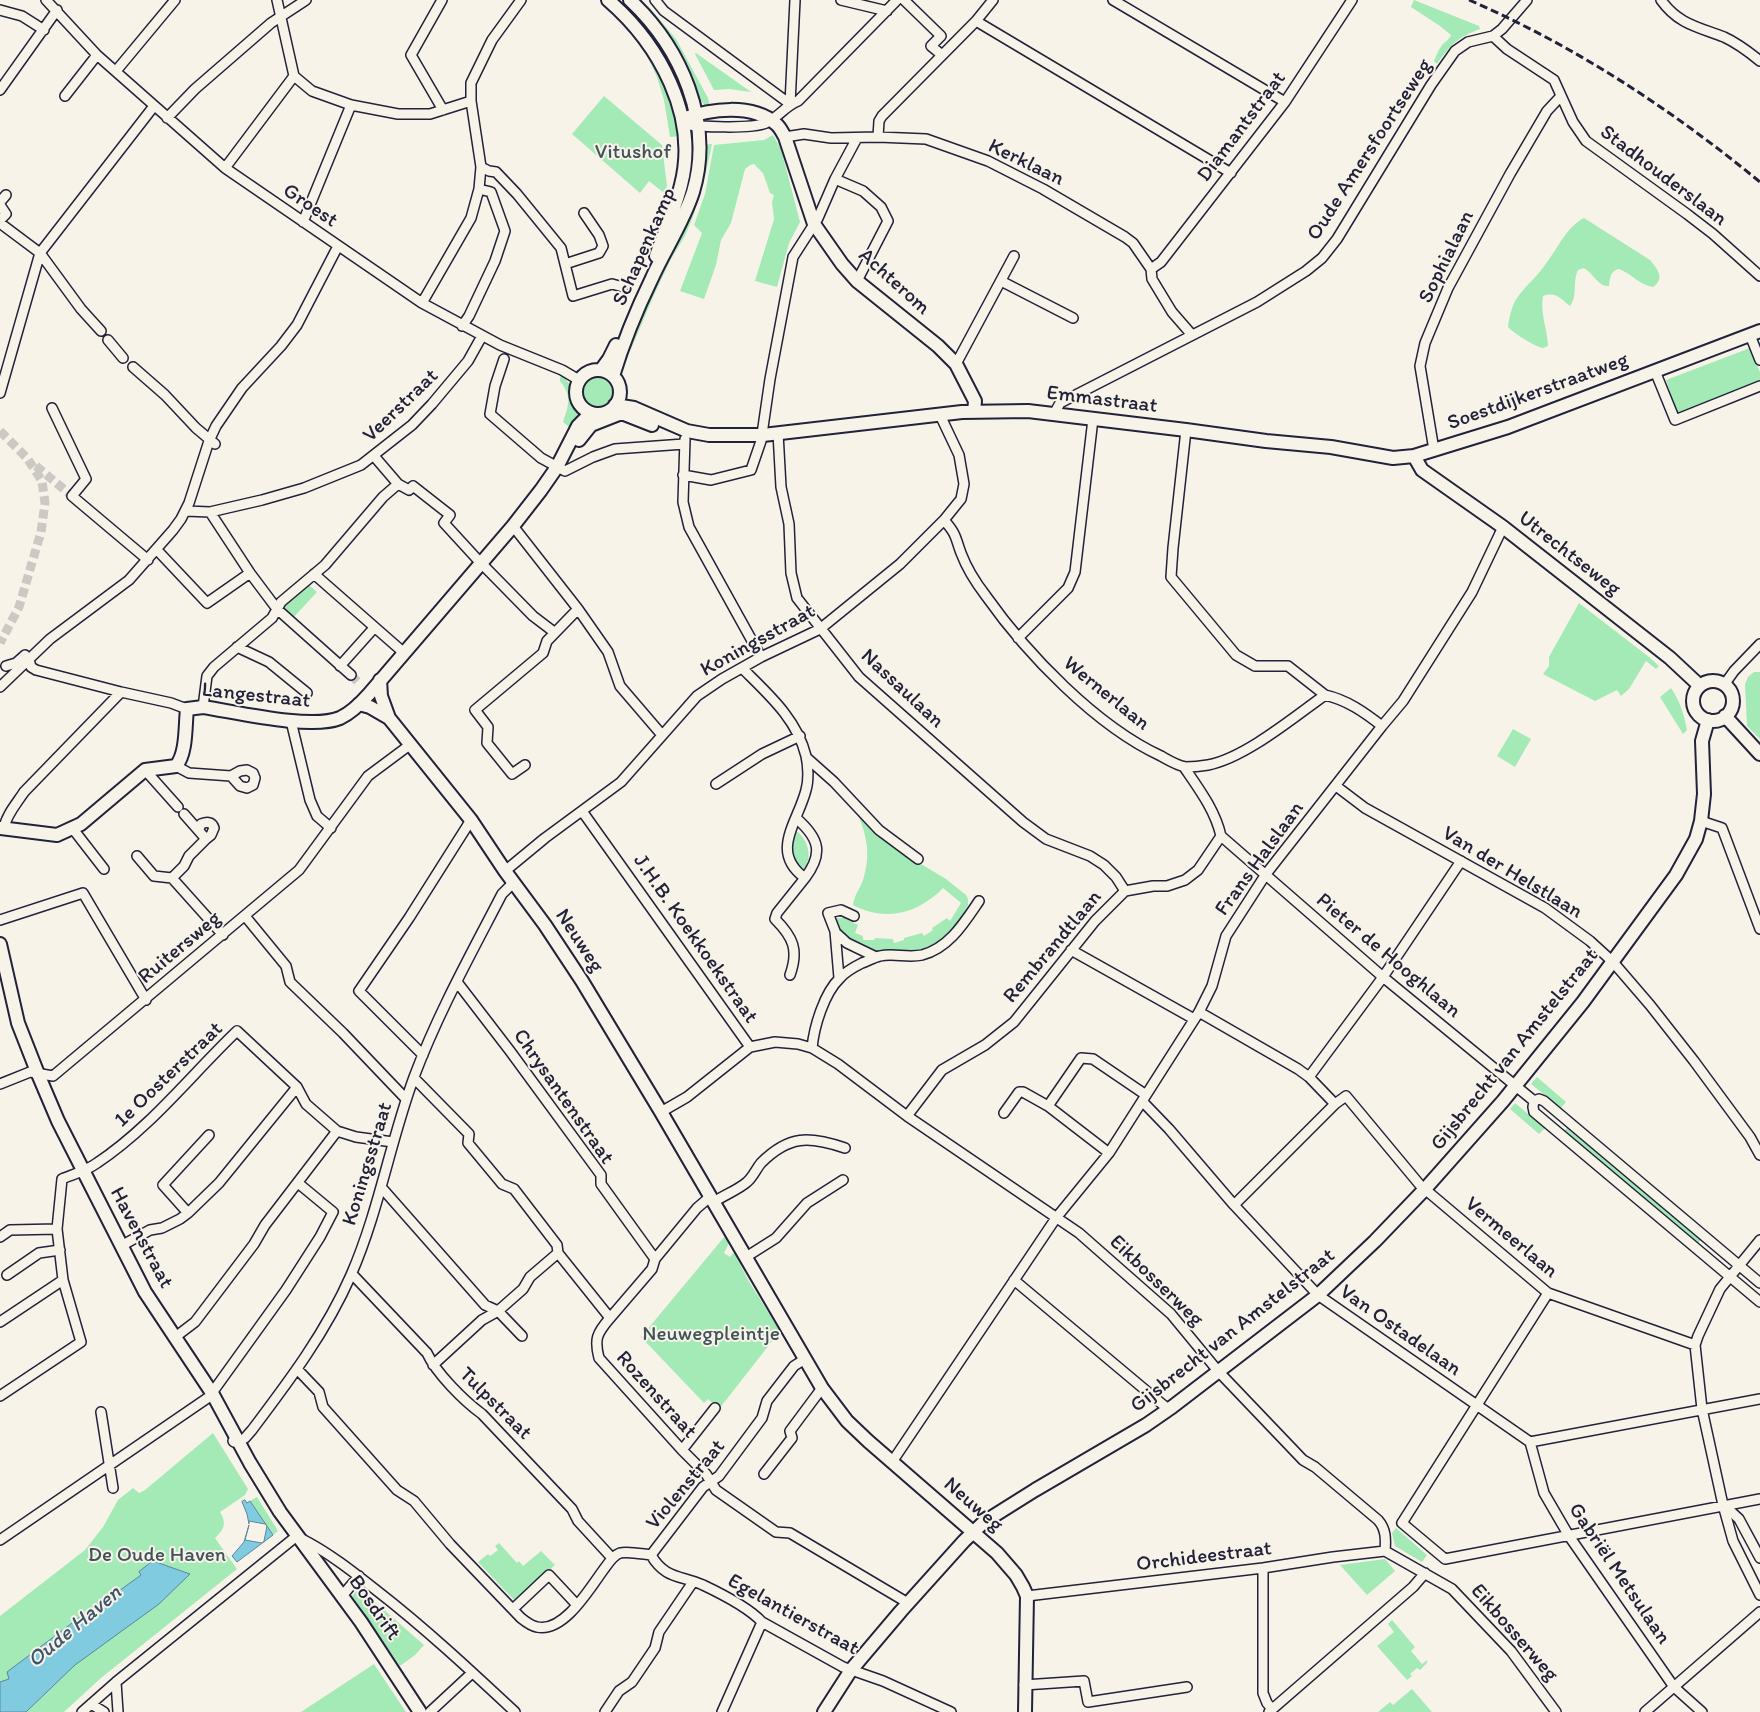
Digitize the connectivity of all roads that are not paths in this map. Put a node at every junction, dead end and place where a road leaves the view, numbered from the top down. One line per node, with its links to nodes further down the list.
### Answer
1 (46, 0): 20 (street, Groest)
2 (175, 0): 29 (street)
3 (277, 0): 22 (street)
4 (306, 0): 22 (street)
5 (442, 0): 39 (street)
6 (522, 0): 34 (street)
7 (608, 0): 43 (main road, Schapenkamp)
8 (630, 0): 41 (main road, Schapenkamp)
9 (655, 0): 36 (street)
10 (795, 0): 36 (street)
11 (841, 0): 21 (street)
12 (897, 0): 21 (street)
13 (904, 0): 27 (street)
14 (994, 0): 23 (street)
15 (1113, 0): 35 (street)
16 (1352, 0): 35 (street, Diamantstraat)
17 (1527, 0): 25 (street)
18 (1661, 0): 28 (street)
19 (0, 10): 24 (street)
20 (57, 10): 24 (street); 26 (street, Groest)
21 (887, 10): 36 (street)
22 (281, 16): 30 (street); 40 (street)
23 (976, 21): 27 (street); 49 (street)
24 (44, 29): 31 (street)
25 (1493, 36): 33 (street, Stadhouderslaan); 72 (street, Oude Amersfoortseweg)
26 (97, 55): 29 (street, Groest); 32 (street)
27 (942, 55): 45 (street)
28 (1760, 61)
29 (116, 71): 38 (street, Groest)
30 (294, 76): 37 (street); 48 (street)
31 (0, 90)
32 (65, 96)
33 (1562, 96): 63 (street, Stadhouderslaan); 98 (street, Sophialaan)
34 (471, 101): 39 (street); 47 (street)
35 (1285, 102): 49 (street, Diamantstraat)
36 (790, 104): 42 (street)
37 (351, 105): 39 (street); 56 (street)
38 (154, 106): 40 (street, Groest); 59 (street)
39 (443, 110)
40 (167, 118): 48 (street, Groest)
41 (697, 120): 42 (main road); 43 (main road); 82 (main road, Schapenkamp)
42 (771, 120): 44 (main road, Achterom)
43 (683, 122): 80 (main road, Schapenkamp)
44 (784, 137): 46 (street, Kerklaan); 57 (main road, Achterom)
45 (878, 137): 46 (street, Kerklaan); 62 (street, Kerklaan)
46 (857, 138): 50 (street)
47 (481, 167): 51 (street); 61 (street)
48 (225, 168): 56 (street, Groest)
49 (1232, 173): 62 (street, Diamantstraat)
50 (835, 179): 57 (street); 64 (street)
51 (479, 189): 67 (street); 69 (street)
52 (6, 195): 53 (street)
53 (0, 204): 55 (street)
54 (584, 213): 61 (street)
55 (0, 222): 59 (street)
56 (303, 222): 58 (street, Groest)
57 (814, 224): 64 (main road, Achterom); 95 (street)
58 (334, 243): 67 (street, Groest); 97 (street)
59 (40, 253): 70 (street); 85 (street)
60 (1014, 256): 65 (street)
61 (565, 264): 66 (street)
62 (1151, 269): 72 (street, Kerklaan)
63 (1760, 276)
64 (857, 281): 78 (main road, Achterom)
65 (1001, 281): 68 (street); 78 (street)
66 (623, 287)
67 (422, 303): 69 (street, Groest)
68 (1073, 318)
69 (462, 326): 73 (street, Groest)
70 (101, 331)
71 (1755, 333): 77 (street, Soestdijkerstraatweg); 81 (main road, Soestdijkerstraatweg)
72 (1192, 335): 90 (street, Oude Amersfoortseweg)
73 (482, 336): 83 (street, Groest); 99 (street, Veerstraat)
74 (108, 340): 75 (street)
75 (124, 358)
76 (504, 359): 101 (street)
77 (1760, 360)
78 (956, 364): 88 (main road, Achterom)
79 (133, 366): 97 (street)
80 (601, 370): 82 (main road); 83 (main road)
81 (1655, 371): 84 (street, Soestdijkerstraatweg); 98 (main road, Soestdijkerstraatweg)
82 (613, 376): 86 (main road)
83 (579, 380): 89 (main road)
84 (1760, 386)
85 (0, 393)
86 (615, 405): 89 (main road); 96 (main road, Emmastraat)
87 (52, 408): 110 (street)
88 (974, 412): 90 (main road, Emmastraat); 91 (main road, Emmastraat)
89 (592, 413): 101 (main road, Langestraat)
90 (1054, 414): 92 (main road, Emmastraat)
91 (940, 416): 94 (main road, Emmastraat); 106 (street, Koningsstraat)
92 (1093, 419): 93 (main road, Emmastraat); 119 (street)
93 (1186, 430): 100 (main road, Emmastraat); 136 (street)
94 (778, 433): 95 (main road, Emmastraat); 117 (street, Nassaulaan)
95 (762, 435): 96 (main road, Emmastraat); 102 (street)
96 (686, 438): 101 (street, Emmastraat); 101 (main road); 102 (street)
97 (212, 442): 104 (street)
98 (1434, 450): 100 (main road, Emmastraat)
99 (374, 456): 103 (street); 105 (street, Veerstraat)
100 (1414, 456): 108 (main road, Utrechtseweg)
101 (557, 467): 107 (main road, Langestraat)
102 (683, 475): 124 (street)
103 (398, 484): 111 (street); 113 (street)
104 (186, 511): 105 (street, Veerstraat); 109 (street)
105 (210, 512): 112 (street)
106 (944, 520): 117 (street, Koningsstraat); 119 (street, Wernerlaan)
107 (512, 526): 111 (main road, Langestraat); 115 (street)
108 (1503, 527): 132 (main road, Utrechtseweg); 144 (street, Frans Halslaan)
109 (157, 550): 110 (street); 112 (street)
110 (148, 560): 123 (street)
111 (479, 561): 118 (street); 122 (main road, Langestraat)
112 (250, 573): 114 (street)
113 (314, 574): 114 (street); 116 (street)
114 (277, 609): 121 (street); 126 (street)
115 (578, 609): 118 (street); 145 (street)
116 (374, 628): 122 (street); 126 (street)
117 (820, 629): 124 (street, Koningsstraat); 175 (street, Nassaulaan)
118 (554, 632): 150 (street)
119 (1018, 638): 152 (street, Wernerlaan)
120 (1759, 645): 131 (street)
121 (238, 647): 135 (street); 138 (street)
122 (401, 650): 130 (main road, Langestraat)
123 (27, 657): 125 (street); 128 (street); 134 (street, Langestraat)
124 (760, 657): 127 (street, Koningsstraat)
125 (3, 664): 128 (street)
126 (340, 666): 129 (street)
127 (742, 668): 145 (street, Koningsstraat); 146 (street)
128 (15, 673): 133 (street)
129 (351, 675)
130 (380, 680): 137 (main road, Langestraat); 141 (main road, Neuweg)
131 (1724, 685): 132 (main road); 140 (main road)
132 (1700, 686): 142 (main road)
133 (0, 688)
134 (121, 692): 139 (street, Langestraat); 161 (street)
135 (307, 693)
136 (1325, 695): 144 (street); 152 (street, Wernerlaan)
137 (359, 704): 141 (main road, Neuweg); 143 (main road, Langestraat)
138 (203, 707): 139 (main road, Langestraat); 143 (main road, Langestraat)
139 (187, 709): 151 (main road)
140 (1725, 716): 142 (main road); 148 (main road)
141 (389, 718): 147 (main road, Neuweg)
142 (1708, 720): 160 (main road, Gijsbrecht van Amstelstraat)
143 (292, 721): 162 (street)
144 (1382, 726): 156 (street, Frans Halslaan)
145 (662, 735): 157 (street, Koningsstraat)
146 (800, 736): 149 (street); 155 (street)
147 (411, 744): 159 (main road, Neuweg); 162 (street, Ruitersweg)
148 (1760, 754)
149 (807, 758): 158 (street); 168 (street)
150 (525, 765)
151 (176, 766): 153 (main road); 154 (street)
152 (1184, 767): 165 (street)
153 (145, 770): 163 (main road); 164 (street)
154 (231, 776)
155 (716, 784)
156 (1336, 786): 169 (street, Van der Helstlaan); 171 (street, Frans Halslaan)
157 (582, 811): 172 (street, Koningsstraat); 193 (street, J.H.B. Koekkoekstraat)
158 (796, 818): 174 (street); 174 (street)
159 (471, 820): 172 (main road, Neuweg); 195 (street)
160 (1701, 821): 180 (street); 186 (main road, Gijsbrecht van Amstelstraat)
161 (2, 828): 163 (main road)
162 (331, 828): 177 (street, Ruitersweg)
163 (73, 829): 170 (street)
164 (199, 829): 166 (street); 166 (street)
165 (1221, 836): 171 (street, Pieter de Hooghlaan); 175 (street, Rembrandtlaan)
166 (206, 839): 173 (street)
167 (137, 856): 173 (street)
168 (918, 859)
169 (1461, 861): 186 (street, Van der Helstlaan); 188 (street)
170 (104, 868)
171 (1266, 874): 188 (street, Pieter de Hooghlaan); 192 (street, Frans Halslaan)
172 (509, 876): 190 (street, Koningsstraat); 207 (main road, Neuweg)
173 (172, 878): 182 (street)
174 (805, 878): 187 (street)
175 (1124, 891): 184 (street, Rembrandtlaan)
176 (979, 901): 185 (street)
177 (245, 916): 182 (street, Ruitersweg); 203 (street)
178 (854, 916): 181 (street)
179 (0, 920): 191 (street)
180 (1760, 930)
181 (835, 932): 185 (street); 189 (street)
182 (223, 935): 191 (street, Ruitersweg)
183 (0, 944): 196 (main road, Havenstraat)
184 (1071, 950): 192 (street); 209 (street, Rembrandtlaan)
185 (876, 957): 189 (street)
186 (1613, 962): 200 (main road, Gijsbrecht van Amstelstraat); 215 (street, Van der Helstlaan)
187 (790, 975)
188 (1383, 977): 198 (street); 200 (street, Pieter de Hooghlaan)
189 (839, 978): 194 (street)
190 (457, 982): 195 (street, Koningsstraat); 232 (street, Chrysantenstraat)
191 (146, 1000): 196 (street, Ruitersweg)
192 (1197, 1016): 198 (street); 202 (street, Frans Halslaan)
193 (750, 1047): 194 (street, Eikbosserweg); 207 (street, J.H.B. Koekkoekstraat)
194 (812, 1048): 209 (street, Eikbosserweg)
195 (422, 1055): 197 (street, Koningsstraat)
196 (35, 1073): 199 (street, Ruitersweg); 216 (main road, Havenstraat)
197 (414, 1078): 203 (street, Koningsstraat); 230 (street)
198 (1309, 1078): 205 (street)
199 (0, 1084)
200 (1516, 1085): 204 (street, Pieter de Hooghlaan); 220 (main road, Gijsbrecht van Amstelstraat)
201 (297, 1087): 210 (street, 1e Oosterstraat); 216 (street, 1e Oosterstraat); 223 (street)
202 (1144, 1098): 206 (street, Van Ostadelaan); 214 (street, Frans Halslaan); 222 (street, Van Ostadelaan)
203 (406, 1099): 212 (street, Koningsstraat)
204 (1534, 1101): 233 (street, Pieter de Hooghlaan); 236 (street, Pieter de Hooghlaan)
205 (1335, 1104): 220 (street, Vermeerlaan); 222 (street)
206 (1048, 1106): 208 (street); 214 (street)
207 (661, 1112): 221 (main road, Neuweg)
208 (1004, 1113)
209 (907, 1116): 224 (street, Eikbosserweg)
210 (338, 1131): 212 (street, 1e Oosterstraat); 218 (street)
211 (208, 1136): 223 (street)
212 (394, 1142): 219 (street, Koningsstraat)
213 (845, 1148): 221 (street)
214 (1109, 1153): 224 (street, Frans Halslaan)
215 (1760, 1155)
216 (84, 1171): 225 (street); 228 (main road, Havenstraat)
217 (843, 1180): 231 (street)
218 (298, 1183): 247 (street); 254 (street)
219 (381, 1187): 234 (street, Koningsstraat); 243 (street)
220 (1425, 1189): 240 (street, Vermeerlaan); 241 (main road, Gijsbrecht van Amstelstraat)
221 (712, 1199): 231 (main road, Neuweg); 232 (street, Rozenstraat)
222 (1234, 1205): 241 (street, Van Ostadelaan)
223 (188, 1213): 228 (street)
224 (1056, 1218): 238 (street, Frans Halslaan); 252 (street, Eikbosserweg)
225 (57, 1229): 226 (street); 229 (street)
226 (0, 1237)
227 (1760, 1240): 233 (street)
228 (121, 1246): 247 (main road, Havenstraat)
229 (60, 1250): 235 (street); 237 (street)
230 (558, 1253): 243 (street); 244 (street)
231 (746, 1256): 249 (main road, Neuweg)
232 (655, 1259): 244 (street, Rozenstraat)
233 (1739, 1265): 236 (street); 239 (street, Pieter de Hooghlaan)
234 (352, 1274): 250 (street, Tulpstraat); 251 (street, Koningsstraat)
235 (7, 1275)
236 (1729, 1276): 242 (street, Pieter de Hooghlaan); 248 (street)
237 (64, 1280): 245 (street); 255 (street)
238 (1014, 1280): 259 (street); 265 (street, Frans Halslaan)
239 (1760, 1283)
240 (1548, 1293): 248 (street, Vermeerlaan); 257 (street)
241 (1318, 1295): 252 (main road, Gijsbrecht van Amstelstraat); 257 (street, Van Ostadelaan)
242 (1760, 1302)
243 (498, 1312): 246 (street); 250 (street)
244 (610, 1318): 264 (street, Rozenstraat)
245 (0, 1322)
246 (522, 1336)
247 (174, 1338): 254 (main road, Havenstraat)
248 (1695, 1346): 260 (street)
249 (805, 1359): 253 (main road, Neuweg); 268 (street, Violenstraat)
250 (433, 1365): 278 (street, Tulpstraat)
251 (298, 1370): 262 (street, Koningsstraat); 289 (street)
252 (1218, 1372): 259 (main road, Gijsbrecht van Amstelstraat); 276 (street, Eikbosserweg)
253 (822, 1388): 265 (main road, Neuweg); 267 (street)
254 (210, 1395): 262 (main road, Havenstraat); 266 (street)
255 (0, 1396)
256 (1760, 1399): 260 (street)
257 (1476, 1405): 263 (street, Van Ostadelaan); 274 (street)
258 (715, 1408): 264 (street)
259 (1168, 1409): 272 (main road, Gijsbrecht van Amstelstraat)
260 (1702, 1409): 263 (street); 271 (street)
261 (102, 1412): 266 (street)
262 (236, 1441): 273 (main road, Havenstraat)
263 (1530, 1442): 274 (street, Gabriël Metsulaan)
264 (682, 1450): 268 (street, Rozenstraat)
265 (892, 1462): 272 (main road, Neuweg)
266 (109, 1466): 269 (street); 275 (street)
267 (764, 1474)
268 (710, 1482): 277 (street, Violenstraat); 287 (street, Rozenstraat)
269 (113, 1488)
270 (1760, 1499): 271 (street)
271 (1723, 1505): 274 (street); 279 (street); 284 (street)
272 (974, 1532): 286 (main road, Neuweg); 287 (main road, Gijsbrecht van Amstelstraat)
273 (297, 1534): 282 (street); 285 (main road, Bosdrift); 294 (street)
274 (1569, 1536): 297 (street, Gabriël Metsulaan)
275 (0, 1540)
276 (1386, 1551): 280 (street, Orchideestraat); 281 (street, Eikbosserweg)
277 (651, 1555): 278 (street, Violenstraat); 283 (street, Egelantierstraat)
278 (612, 1558): 288 (street)
279 (1760, 1558)
280 (1263, 1568): 286 (street, Orchideestraat); 299 (street)
281 (1425, 1573): 299 (street); 311 (street, Eikbosserweg)
282 (359, 1576): 285 (street); 293 (street)
283 (693, 1582): 291 (street, Egelantierstraat); 306 (street)
284 (1760, 1595)
285 (342, 1596): 303 (main road, Bosdrift)
286 (1027, 1596): 295 (main road)
287 (908, 1603): 292 (main road, Gijsbrecht van Amstelstraat)
288 (577, 1605): 289 (street); 289 (street)
289 (513, 1609)
290 (1760, 1612): 297 (street)
291 (762, 1622): 292 (street, Egelantierstraat); 307 (street)
292 (852, 1670): 308 (main road, Gijsbrecht van Amstelstraat); 309 (street, Egelantierstraat)
293 (472, 1673): 304 (street); 305 (street)
294 (116, 1682): 298 (street); 302 (street)
295 (1024, 1685): 296 (street); 310 (main road)
296 (1187, 1687)
297 (1674, 1687): 312 (street); 313 (street, Gabriël Metsulaan)
298 (91, 1704): 300 (street); 301 (street)
299 (1270, 1711)
300 (82, 1712)
301 (104, 1712)
302 (118, 1712)
303 (420, 1712)
304 (430, 1712)
305 (515, 1712)
306 (606, 1712)
307 (722, 1712)
308 (824, 1712)
309 (951, 1712)
310 (1024, 1712)
311 (1556, 1712)
312 (1645, 1712)
313 (1702, 1712)

